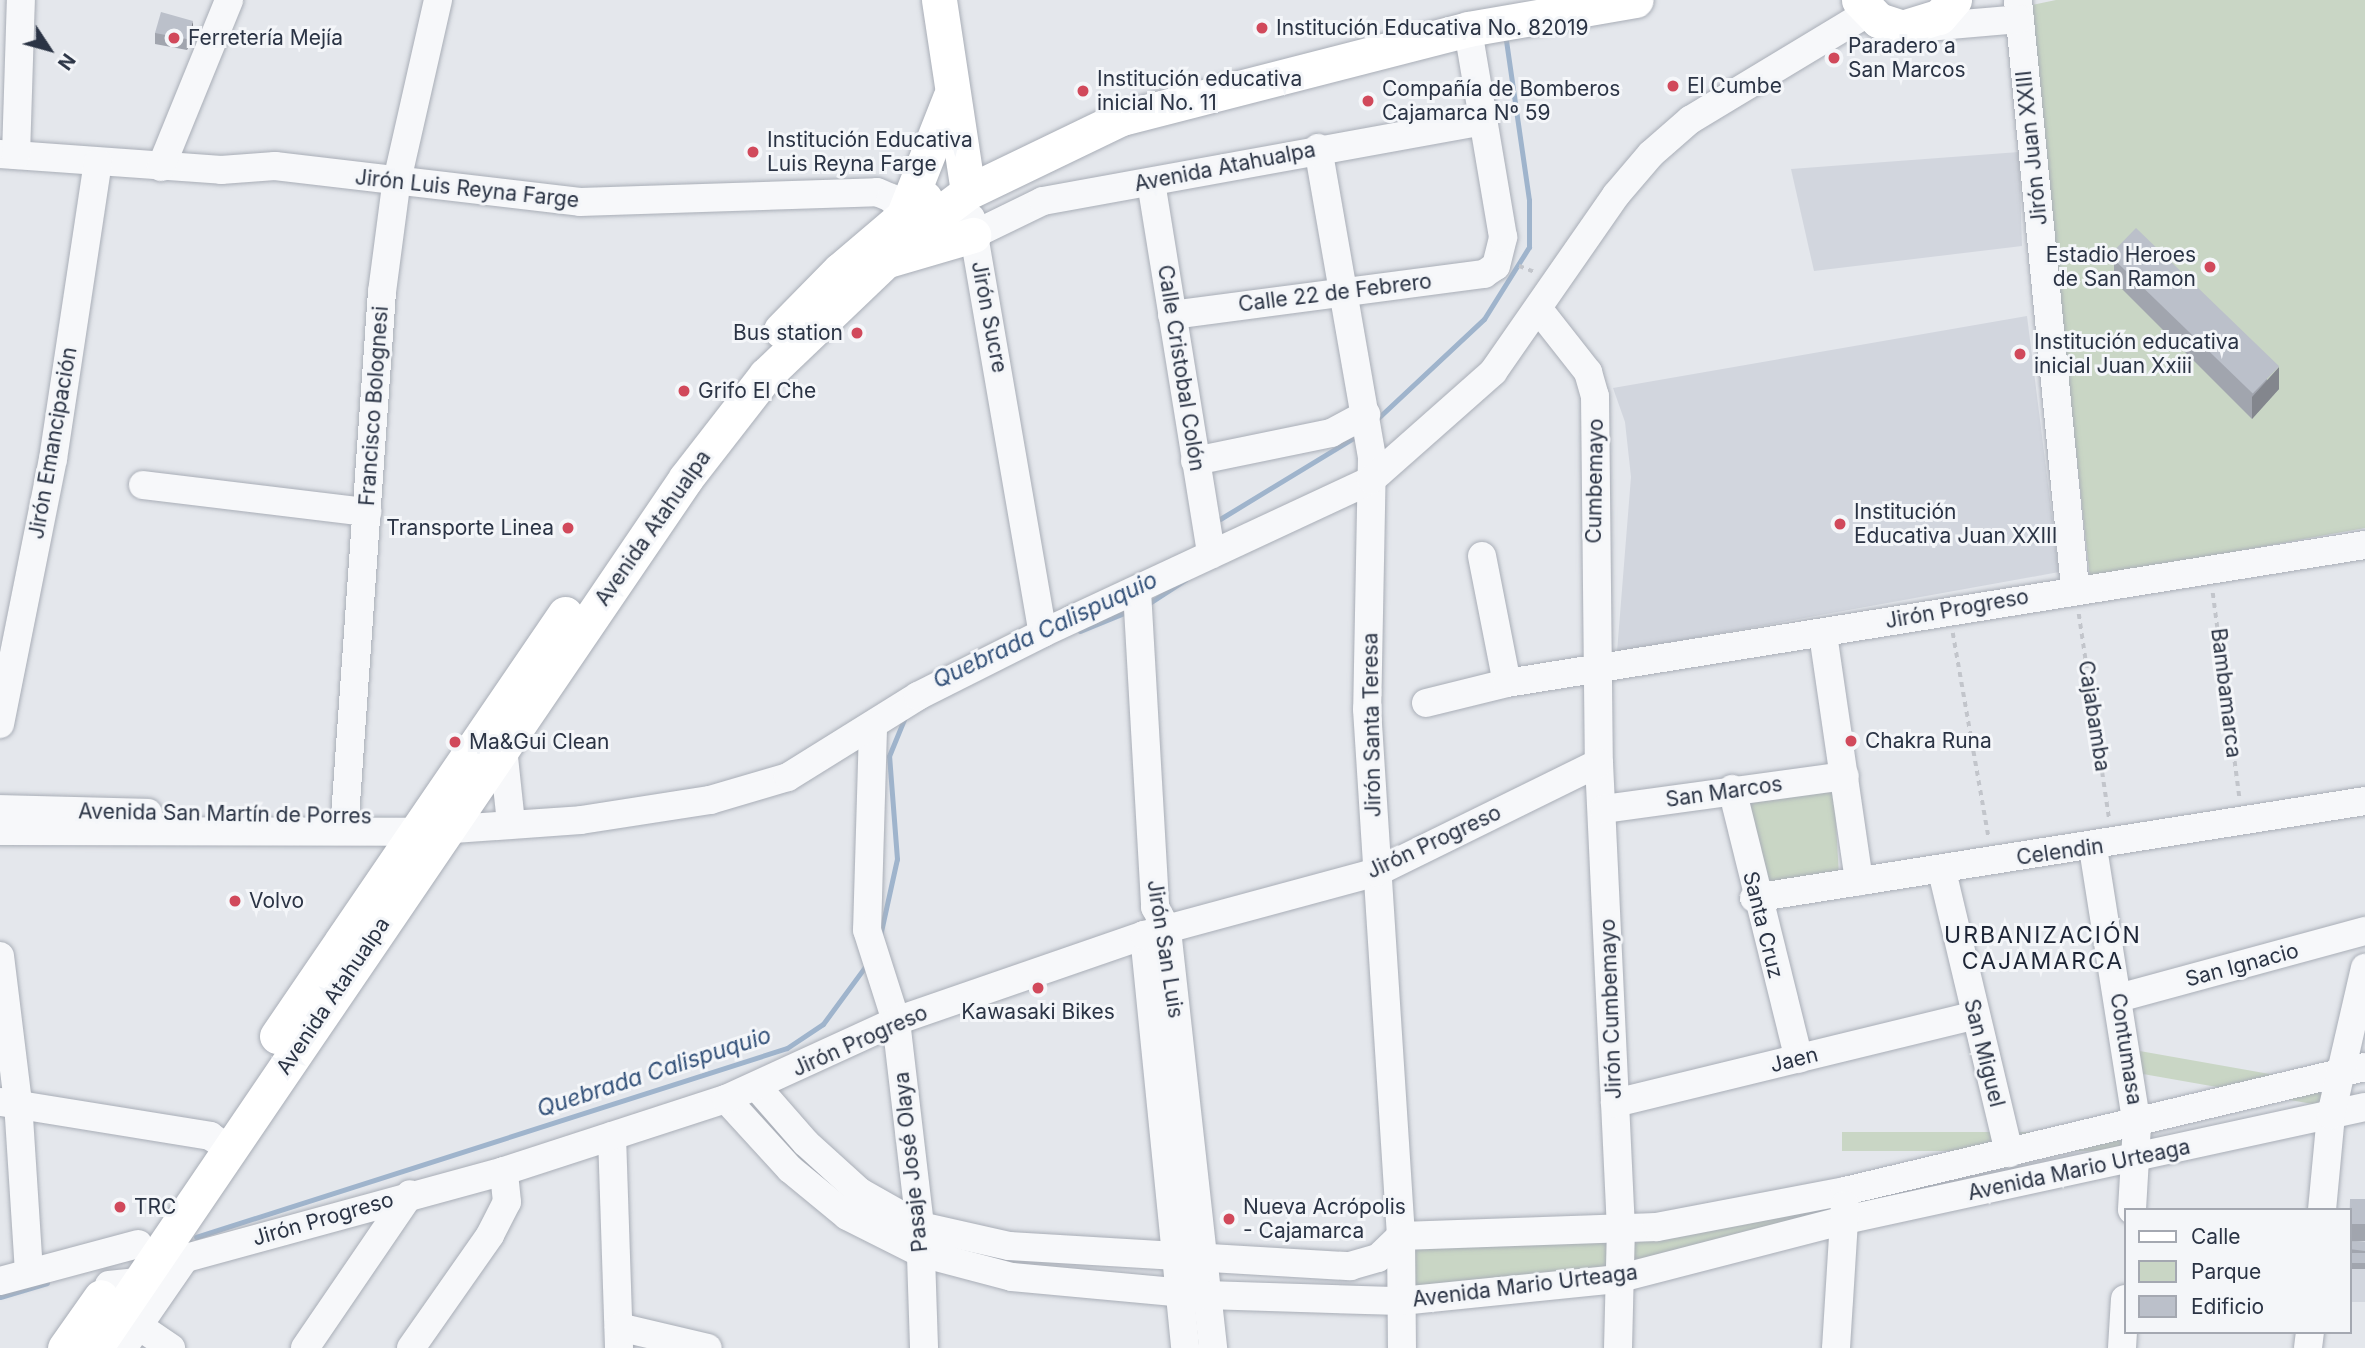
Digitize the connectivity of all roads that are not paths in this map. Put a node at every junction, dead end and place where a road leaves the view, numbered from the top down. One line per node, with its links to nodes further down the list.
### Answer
1 (21, 0): 14 (street)
2 (229, 0): 16 (street)
3 (438, 0): 19 (street, Francisco Bolognesi)
4 (939, 0): 11 (main road, Jirón Sucre)
5 (1636, 0): 9 (main road, Avenida Atahualpa)
6 (1956, 1): 10 (main road)
7 (1864, 6): 10 (main road); 24 (street, Avenida San Martín de Porres)
8 (2019, 9): 10 (street); 34 (street, Jirón Juan XXIII)
9 (1503, 17): 12 (street); 17 (main road, Avenida Atahualpa)
10 (1902, 28)
11 (950, 99): 17 (main road, Jirón Sucre); 20 (main road)
12 (1484, 121): 13 (street, Avenida Atahualpa); 23 (street, Calle 22 de Febrero)
13 (1318, 148): 18 (street, Avenida Atahualpa); 23 (street, Jirón Santa Teresa)
14 (8, 154): 15 (street, Jirón Luis Reyna Farge)
15 (98, 162): 16 (street, Jirón Luis Reyna Farge); 41 (street, Jirón Emancipación)
16 (161, 167): 19 (street, Jirón Luis Reyna Farge)
17 (967, 180): 20 (main road, Avenida Atahualpa); 21 (street, Jirón Sucre)
18 (1151, 182): 21 (street, Avenida Atahualpa); 25 (street, Calle Cristobal Colón)
19 (396, 185): 20 (street, Jirón Luis Reyna Farge); 30 (street, Francisco Bolognesi)
20 (912, 220): 22 (main road, Avenida Atahualpa); 52 (main road, Avenida Atahualpa)
21 (973, 235): 22 (main road); 36 (street, Jirón Sucre)
22 (888, 260): 43 (main road, Avenida Atahualpa)
23 (1342, 292): 25 (street, Calle 22 de Febrero); 26 (street, Jirón Santa Teresa)
24 (1540, 311): 28 (street, Avenida San Martín de Porres); 38 (street, Cumbemayo)
25 (1172, 315): 27 (street, Calle Cristobal Colón)
26 (1367, 423): 27 (street); 28 (street, Jirón Santa Teresa)
27 (1195, 461): 32 (street, Calle Cristobal Colón)
28 (1371, 480): 32 (street, Avenida San Martín de Porres); 56 (street, Jirón Santa Teresa)
29 (143, 485): 30 (street)
30 (366, 512): 50 (street, Francisco Bolognesi)
31 (2365, 545): 34 (street, Jirón Progreso)
32 (1211, 554): 35 (street, Avenida San Martín de Porres)
33 (1482, 556): 39 (street)
34 (2075, 588): 37 (street, Jirón Progreso)
35 (1139, 604): 36 (street, Avenida San Martín de Porres); 60 (street, Jirón San Luis)
36 (1043, 633): 42 (street, Avenida San Martín de Porres)
37 (1823, 634): 38 (street, Jirón Progreso); 45 (street)
38 (1597, 669): 39 (street, Jirón Progreso); 44 (street, Jirón Cumbemayo)
39 (1507, 683): 40 (street, Jirón Progreso)
40 (1426, 703)
41 (0, 724)
42 (873, 729): 51 (street, Avenida San Martín de Porres); 65 (street, Pasaje José Olaya)
43 (503, 748): 51 (street); 52 (main road, Avenida Atahualpa)
44 (1599, 763): 49 (street, Jirón Cumbemayo); 56 (street, Jirón Progreso)
45 (1845, 776): 46 (street, San Marcos); 57 (street)
46 (1732, 789): 49 (street, San Marcos); 58 (street, Santa Cruz)
47 (2365, 801): 54 (street, Celendin)
48 (0, 809): 50 (street, Avenida San Martín de Porres)
49 (1604, 809): 71 (street, Jirón Cumbemayo)
50 (345, 817): 52 (street, Avenida San Martín de Porres)
51 (511, 823): 52 (street, Avenida San Martín de Porres)
52 (427, 825): 53 (street, Avenida San Martín de Porres); 76 (main road, Avenida Atahualpa)
53 (0, 831)
54 (2103, 846): 55 (street, Celendin); 63 (street, Contumasa)
55 (1942, 871): 57 (street, Celendin); 64 (street, San Miguel)
56 (1377, 872): 60 (street, Jirón Progreso); 86 (street, Jirón Santa Teresa)
57 (1859, 881): 58 (street, Celendin)
58 (1754, 898): 66 (street, Santa Cruz)
59 (2365, 931): 63 (street, San Ignacio)
60 (1155, 933): 65 (street, Jirón Progreso); 89 (street, Jirón San Luis)
61 (0, 956): 70 (street)
62 (2365, 968): 67 (street)
63 (2118, 998): 74 (street, Contumasa)
64 (1973, 1016): 66 (street, Jaen); 77 (street, San Miguel)
65 (896, 1021): 68 (street, Jirón Progreso); 87 (street, Pasaje José Olaya)
66 (1799, 1059): 71 (street, Jaen)
67 (2353, 1070): 73 (street); 74 (street, Avenida Mario Urteaga)
68 (757, 1087): 69 (street, Jirón Progreso); 87 (street, Avenida Mario Urteaga)
69 (726, 1099): 75 (street, Jirón Progreso); 87 (street, Avenida Mario Urteaga)
70 (9, 1102): 76 (street); 91 (street)
71 (1615, 1102): 85 (street, Jirón Cumbemayo)
72 (2365, 1107): 73 (street, Avenida Mario Urteaga)
73 (2331, 1115): 78 (street, Avenida Mario Urteaga); 83 (street)
74 (2137, 1125): 77 (street, Avenida Mario Urteaga); 78 (street, Contumasa)
75 (612, 1136): 79 (street, Jirón Progreso); 98 (street)
76 (220, 1143): 88 (main road, Avenida Atahualpa); 96 (main road, Avenida Atahualpa)
77 (2009, 1153): 80 (street, Avenida Mario Urteaga)
78 (2135, 1160): 82 (street, Contumasa); 84 (street, Avenida Mario Urteaga)
79 (504, 1171): 81 (street, Jirón Progreso); 103 (street)
80 (1845, 1191): 84 (street); 85 (street, Avenida Mario Urteaga)
81 (410, 1194): 90 (street, Jirón Progreso); 102 (street)
82 (2132, 1208)
83 (2322, 1208)
84 (1845, 1220): 92 (street, Avenida Mario Urteaga); 110 (street)
85 (1621, 1226): 86 (street, Avenida Mario Urteaga); 92 (street, Jirón Cumbemayo)
86 (1401, 1236): 89 (street, Avenida Mario Urteaga); 95 (street, Jirón Santa Teresa)
87 (920, 1240): 89 (street, Avenida Mario Urteaga); 94 (street, Avenida Mario Urteaga); 105 (street, Pasaje José Olaya)
88 (138, 1244): 91 (street); 96 (main road, Avenida Atahualpa)
89 (1190, 1254): 94 (street, Jirón San Luis)
90 (186, 1258): 96 (street, Jirón Progreso); 96 (street, Avenida Atahualpa)
91 (29, 1270): 93 (street)
92 (1617, 1279): 95 (street, Avenida Mario Urteaga); 109 (street, Jirón Cumbemayo)
93 (0, 1281)
94 (1193, 1294): 95 (street, Avenida Mario Urteaga); 106 (street, Jirón San Luis); 107 (street, Jirón San Luis)
95 (1401, 1301): 108 (street, Jirón Santa Teresa)
96 (126, 1310): 99 (main road, Avenida Atahualpa); 100 (main road, Avenida Atahualpa); 101 (street)
97 (2124, 1315): 111 (street)
98 (619, 1338): 104 (street)
99 (65, 1348)
100 (95, 1348)
101 (171, 1348)
102 (305, 1348)
103 (411, 1348)
104 (708, 1348)
105 (924, 1348)
106 (1185, 1348)
107 (1213, 1348)
108 (1402, 1348)
109 (1618, 1348)
110 (1836, 1348)
111 (2122, 1348)

